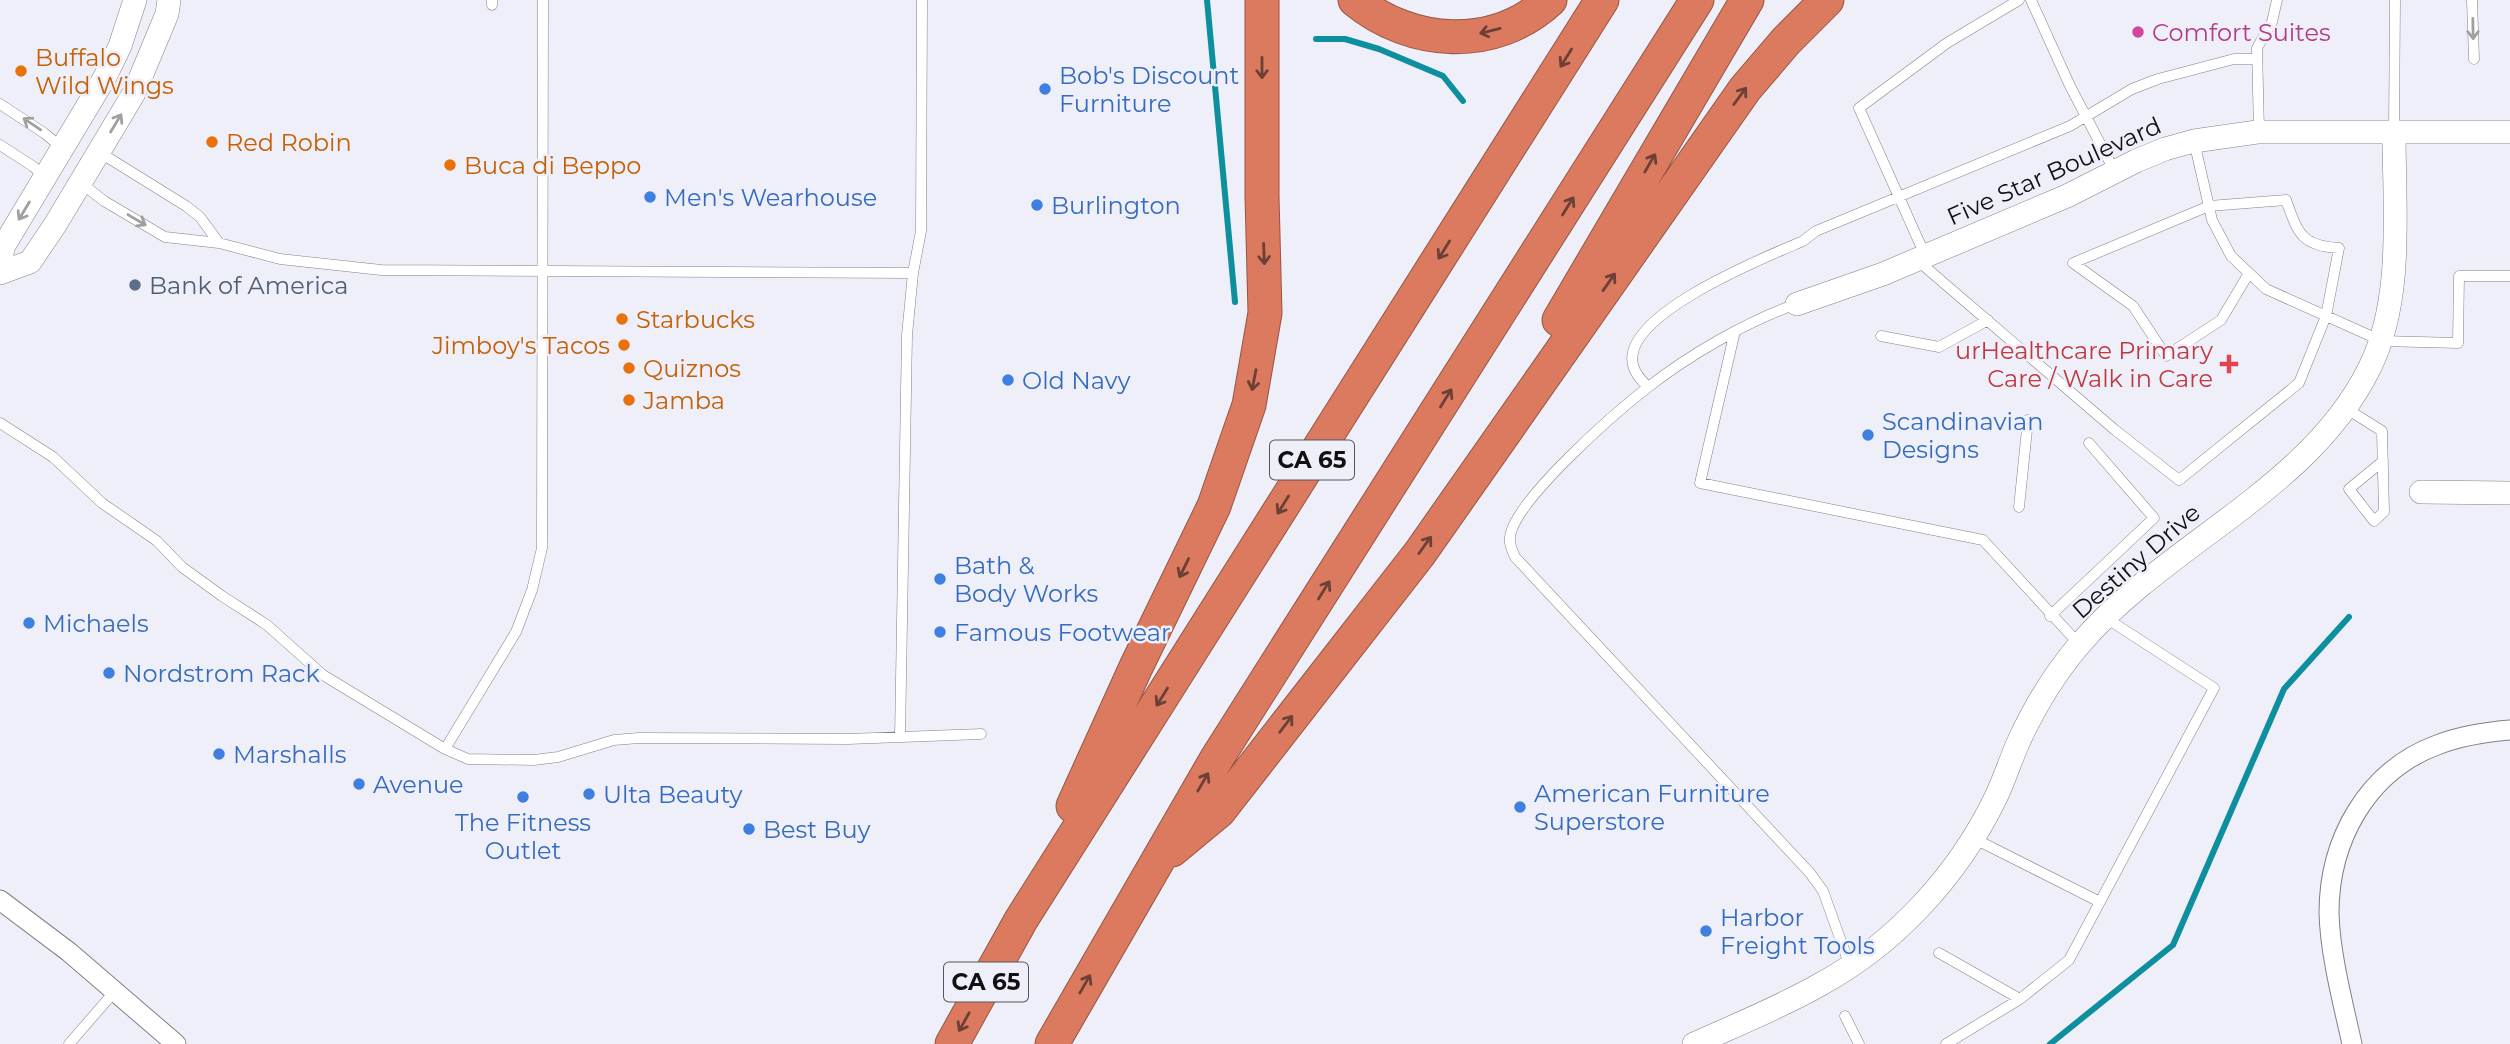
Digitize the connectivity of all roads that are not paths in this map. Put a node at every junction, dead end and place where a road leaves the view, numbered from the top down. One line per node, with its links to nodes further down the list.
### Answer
1 (135, 0): 19 (street)
2 (169, 0): 28 (street, one-way to 2)
3 (543, 0): 38 (lane)
4 (922, 0): 39 (lane)
5 (1262, 0): 69 (highway, one-way to 69)
6 (1354, 0): 7 (highway, one-way to 6)
7 (1550, 0)
8 (1602, 0): 69 (highway, CA 65, one-way to 69)
9 (1697, 0): 66 (highway, CA 65, one-way to 9)
10 (1747, 0): 52 (highway, one-way to 10)
11 (1827, 0): 52 (highway, one-way to 11)
12 (2019, 0): 32 (lane)
13 (2031, 0): 21 (lane)
14 (2277, 0): 17 (lane)
15 (2395, 0): 23 (lane)
16 (2472, 0): 18 (lane, one-way to 18)
17 (2256, 59): 21 (lane); 22 (lane)
18 (2474, 59)
19 (105, 77): 27 (street); 31 (street)
20 (0, 104): 27 (lane, one-way to 20)
21 (2085, 116): 29 (lane); 32 (lane)
22 (2259, 132): 23 (street, Five Star Boulevard); 25 (street, Five Star Boulevard)
23 (2394, 132): 24 (street, Five Star Boulevard); 47 (street, Destiny Drive)
24 (2510, 132)
25 (2194, 141): 29 (street, Five Star Boulevard); 33 (lane)
26 (0, 145): 30 (lane)
27 (62, 148): 30 (street); 36 (street)
28 (99, 152): 31 (street); 34 (lane)
29 (2115, 172): 35 (street, Five Star Boulevard)
30 (44, 177): 37 (street, one-way to 37)
31 (80, 181): 34 (lane, one-way to 34); 36 (street)
32 (1899, 196): 35 (lane); 48 (lane)
33 (2209, 206): 40 (lane); 40 (lane); 43 (lane)
34 (219, 243): 38 (lane)
35 (1921, 258): 42 (street, Five Star Boulevard); 44 (lane)
36 (30, 262): 37 (street)
37 (0, 270)
38 (543, 273): 39 (lane); 64 (lane)
39 (913, 273): 63 (lane)
40 (2249, 273): 43 (lane)
41 (2510, 276): 47 (lane)
42 (1797, 304): 45 (lane)
43 (2326, 316): 44 (lane); 47 (lane)
44 (1988, 320): 46 (lane)
45 (1735, 331): 48 (lane); 58 (lane)
46 (1881, 336)
47 (2382, 341): 49 (street, Destiny Drive)
48 (1648, 387): 71 (lane)
49 (2347, 409): 54 (lane); 59 (street, Destiny Drive)
50 (2028, 420): 57 (lane)
51 (0, 423): 64 (lane)
52 (1501, 439): 66 (highway, one-way to 52)
53 (2088, 443): 58 (lane)
54 (2383, 461): 54 (lane)
55 (2421, 492): 56 (street)
56 (2510, 493)
57 (2019, 507)
58 (2050, 616): 60 (lane)
59 (2106, 617): 60 (street, Destiny Drive); 68 (lane)
60 (2079, 645): 65 (street, Destiny Drive)
61 (2510, 730): 82 (street)
62 (981, 734): 63 (lane)
63 (900, 737): 64 (lane)
64 (445, 749)
65 (1973, 838): 68 (lane); 71 (street, Destiny Drive)
66 (1156, 863): 78 (highway, CA 65, one-way to 66)
67 (0, 900): 72 (street)
68 (2100, 902): 73 (lane)
69 (1021, 920): 77 (highway, CA 65, one-way to 77)
70 (1939, 953): 73 (lane)
71 (1850, 966): 79 (street, Destiny Drive)
72 (115, 991): 75 (lane); 76 (street)
73 (2020, 999): 81 (lane)
74 (1845, 1016): 80 (lane)
75 (69, 1044)
76 (176, 1044)
77 (952, 1044)
78 (1052, 1044)
79 (1694, 1044)
80 (1859, 1044)
81 (1946, 1044)
82 (2352, 1044)

